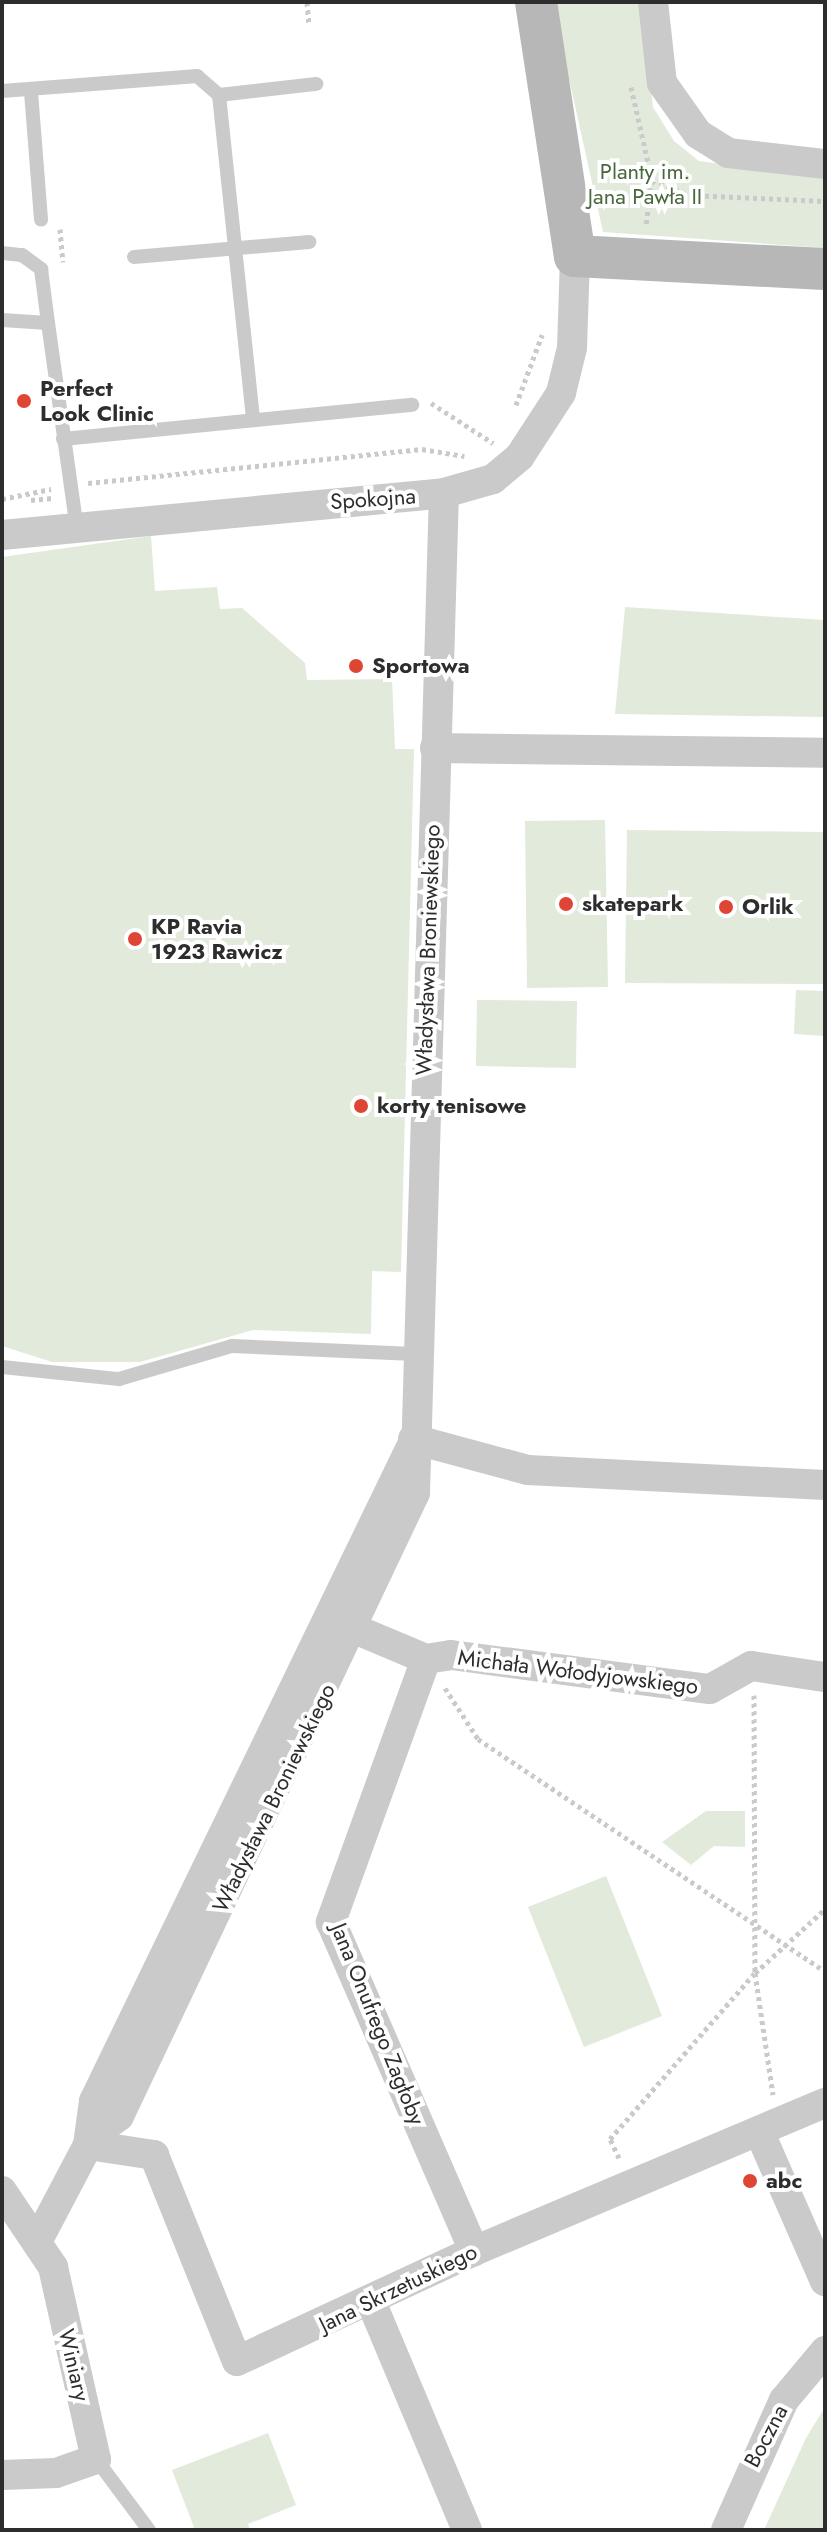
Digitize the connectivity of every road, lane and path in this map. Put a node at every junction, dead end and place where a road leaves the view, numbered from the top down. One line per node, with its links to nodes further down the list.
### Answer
1 (307, 2): 4 (path)
2 (536, 2): 16 (street)
3 (653, 2): 9 (street)
4 (309, 24)
5 (316, 84): 8 (lane)
6 (2, 91): 7 (lane)
7 (31, 92): 8 (lane); 11 (lane)
8 (219, 95): 14 (lane)
9 (825, 164)
10 (825, 201): 12 (path)
11 (41, 220)
12 (645, 232)
13 (309, 242): 14 (lane)
14 (235, 249): 17 (lane); 22 (lane)
15 (2, 253): 20 (lane)
16 (575, 256): 18 (street); 25 (street, Spokojna)
17 (134, 257)
18 (825, 269)
19 (2, 320): 20 (lane)
20 (48, 323): 23 (lane)
21 (412, 405): 22 (lane); 24 (path)
22 (253, 420): 23 (lane)
23 (63, 439): 26 (lane)
24 (498, 445)
25 (444, 493): 26 (street, Spokojna); 28 (street, Władysława Broniewskiego)
26 (76, 523): 27 (street, Spokojna)
27 (2, 535)
28 (435, 748): 29 (street); 30 (street, Władysława Broniewskiego)
29 (825, 753)
30 (414, 1354): 31 (lane); 32 (street, Władysława Broniewskiego)
31 (2, 1368)
32 (413, 1439): 33 (street); 34 (street, Władysława Broniewskiego)
33 (825, 1485)
34 (344, 1625): 35 (street, Michała Wołodyjowskiego); 45 (street, Władysława Broniewskiego)
35 (426, 1659): 36 (street, Michała Wołodyjowskiego); 39 (path); 49 (street, Jana Onufrego Zagłoby)
36 (751, 1666): 37 (street); 39 (path)
37 (825, 1677)
38 (825, 1909): 40 (path)
39 (755, 1924): 40 (path); 42 (path)
40 (786, 1944): 41 (path); 42 (path)
41 (825, 1971)
42 (755, 1973): 44 (path); 46 (path)
43 (825, 2103): 44 (street, Jana Skrzetuskiego)
44 (771, 2126): 46 (street, Jana Skrzetuskiego); 50 (street)
45 (89, 2141): 48 (street, Władysława Broniewskiego); 51 (street, Jana Skrzetuskiego)
46 (631, 2185): 49 (street, Jana Skrzetuskiego)
47 (2, 2191): 48 (street, Winiary)
48 (39, 2238): 53 (street, Winiary)
49 (474, 2251): 51 (street, Jana Skrzetuskiego)
50 (825, 2281)
51 (372, 2304): 56 (street)
52 (825, 2351): 57 (street, Boczna)
53 (96, 2459): 54 (street); 55 (lane)
54 (2, 2475)
55 (149, 2530)
56 (467, 2530)
57 (726, 2530)

